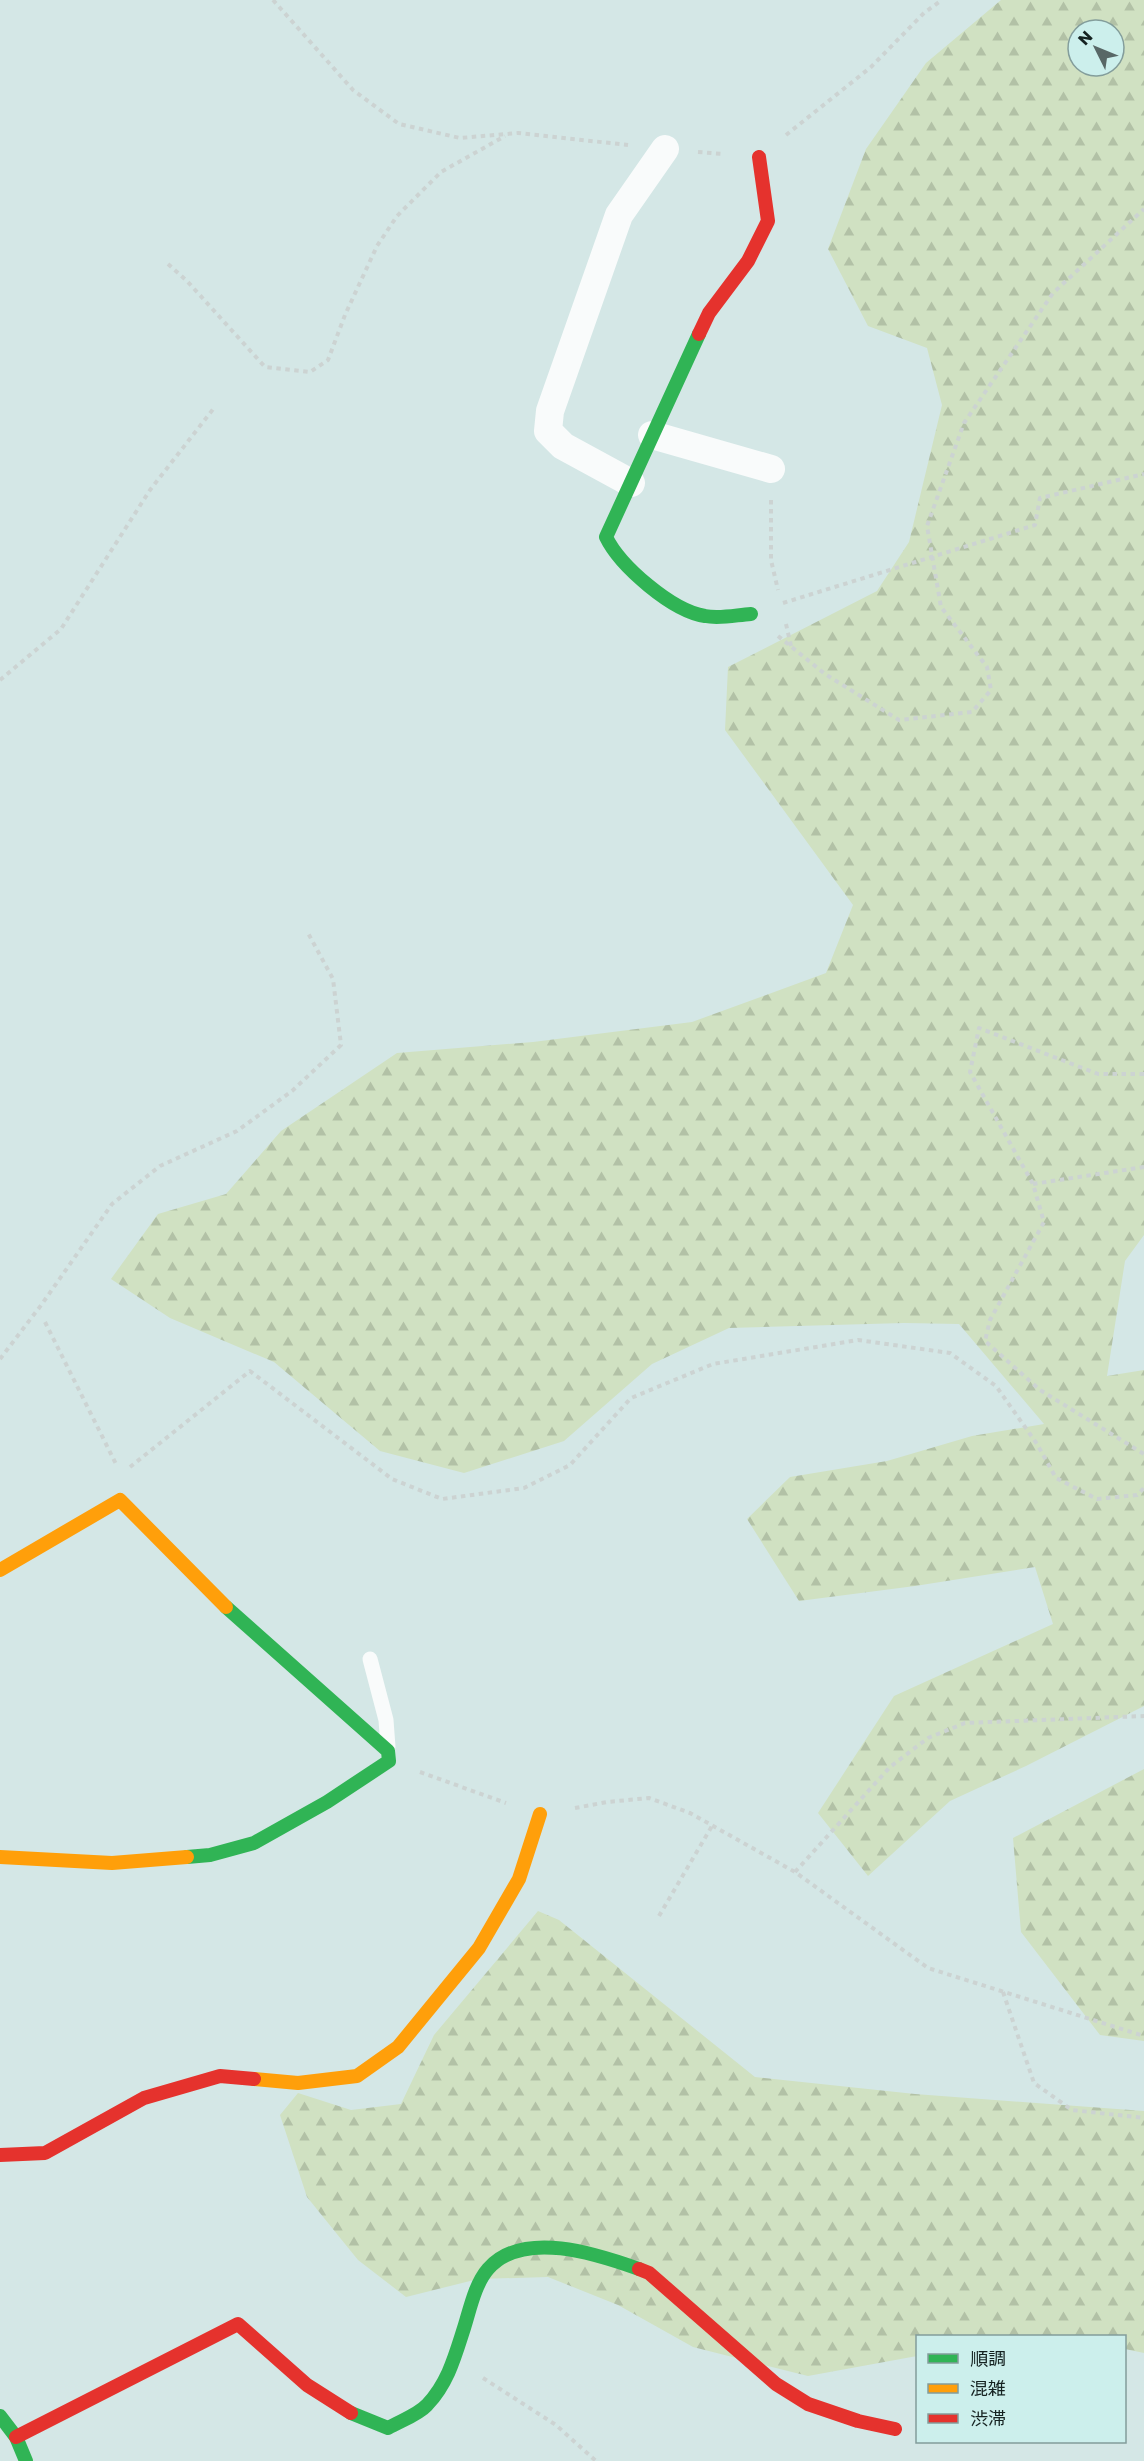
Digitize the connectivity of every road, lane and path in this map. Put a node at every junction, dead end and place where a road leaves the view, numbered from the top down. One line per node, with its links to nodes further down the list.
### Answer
1 (273, 0): 3 (path)
2 (942, 0): 5 (path)
3 (508, 134): 4 (path); 7 (path)
4 (665, 149): 5 (path); 12 (street)
5 (759, 157): 9 (street)
6 (1144, 209): 13 (path)
7 (168, 264)
8 (214, 408): 17 (path)
9 (652, 435): 10 (street); 12 (street)
10 (771, 469): 14 (path)
11 (1144, 474): 13 (path)
12 (631, 483): 15 (street)
13 (932, 556): 14 (path); 16 (path)
14 (781, 603): 16 (path)
15 (751, 614): 16 (path)
16 (791, 647)
17 (0, 680)
18 (308, 933): 23 (path)
19 (1144, 1074): 21 (path)
20 (1144, 1167): 21 (path)
21 (1033, 1184): 24 (path)
22 (45, 1322): 25 (path)
23 (0, 1359)
24 (1144, 1454)
25 (1144, 1488)
26 (0, 1570): 29 (street)
27 (370, 1659): 29 (lane)
28 (1144, 1716): 33 (path)
29 (389, 1756): 30 (path); 32 (street)
30 (540, 1814): 31 (path); 38 (street)
31 (712, 1826): 33 (path); 34 (path)
32 (0, 1857)
33 (795, 1872): 35 (path)
34 (658, 1916)
35 (1004, 1992): 36 (path); 37 (path)
36 (1144, 2036)
37 (1144, 2118)
38 (0, 2155)
39 (453, 2359): 41 (street); 42 (street); 44 (path)
40 (0, 2416): 42 (street)
41 (895, 2428)
42 (16, 2437): 43 (street)
43 (26, 2461)
44 (596, 2461)

